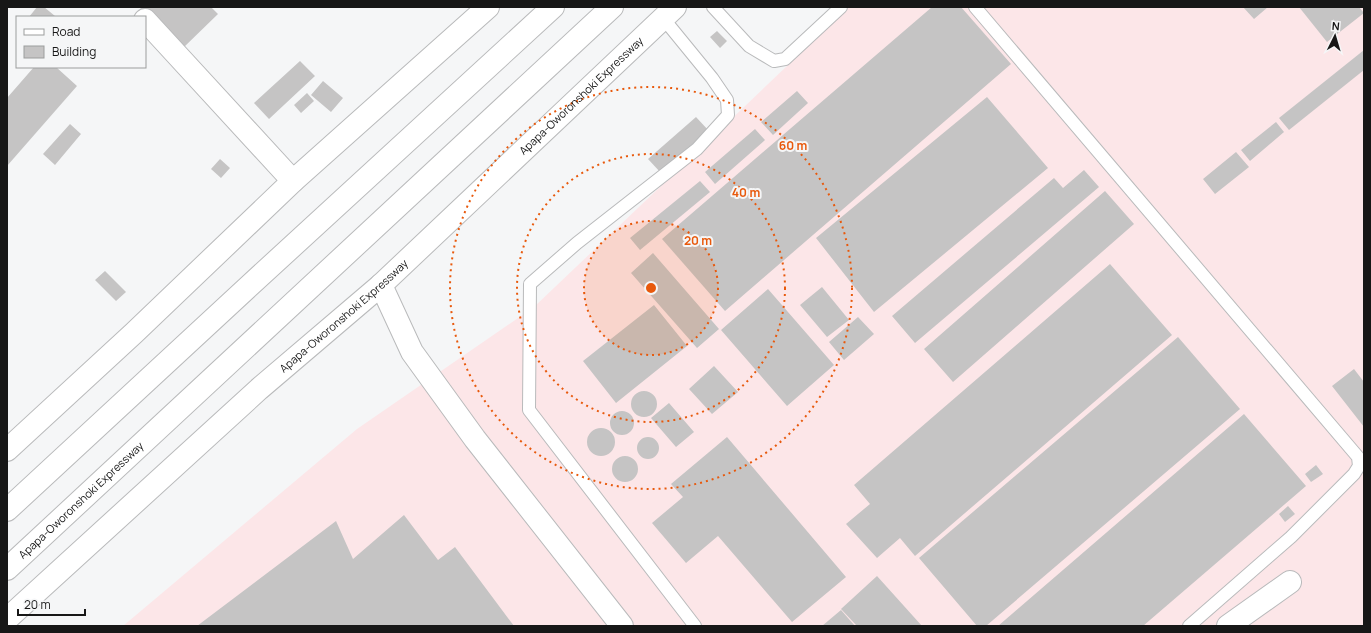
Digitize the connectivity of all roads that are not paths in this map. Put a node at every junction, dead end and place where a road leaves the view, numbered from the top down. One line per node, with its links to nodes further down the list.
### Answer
1 (133, 7): 9 (main road)
2 (488, 7): 11 (main road)
3 (553, 7): 14 (main road)
4 (612, 7): 15 (main road, Apapa-Oworonshoki Expressway)
5 (713, 7): 6 (lane)
6 (841, 7)
7 (975, 7): 20 (lane)
8 (669, 13): 12 (main road, Apapa-Oworonshoki Expressway); 19 (lane)
9 (141, 16)
10 (146, 21): 11 (main road)
11 (293, 181): 13 (main road)
12 (381, 285): 17 (main road, Apapa-Oworonshoki Expressway); 18 (main road)
13 (7, 450)
14 (7, 510)
15 (7, 569)
16 (1290, 582): 21 (main road)
17 (7, 619)
18 (622, 626)
19 (695, 626)
20 (1189, 626)
21 (1228, 626)

